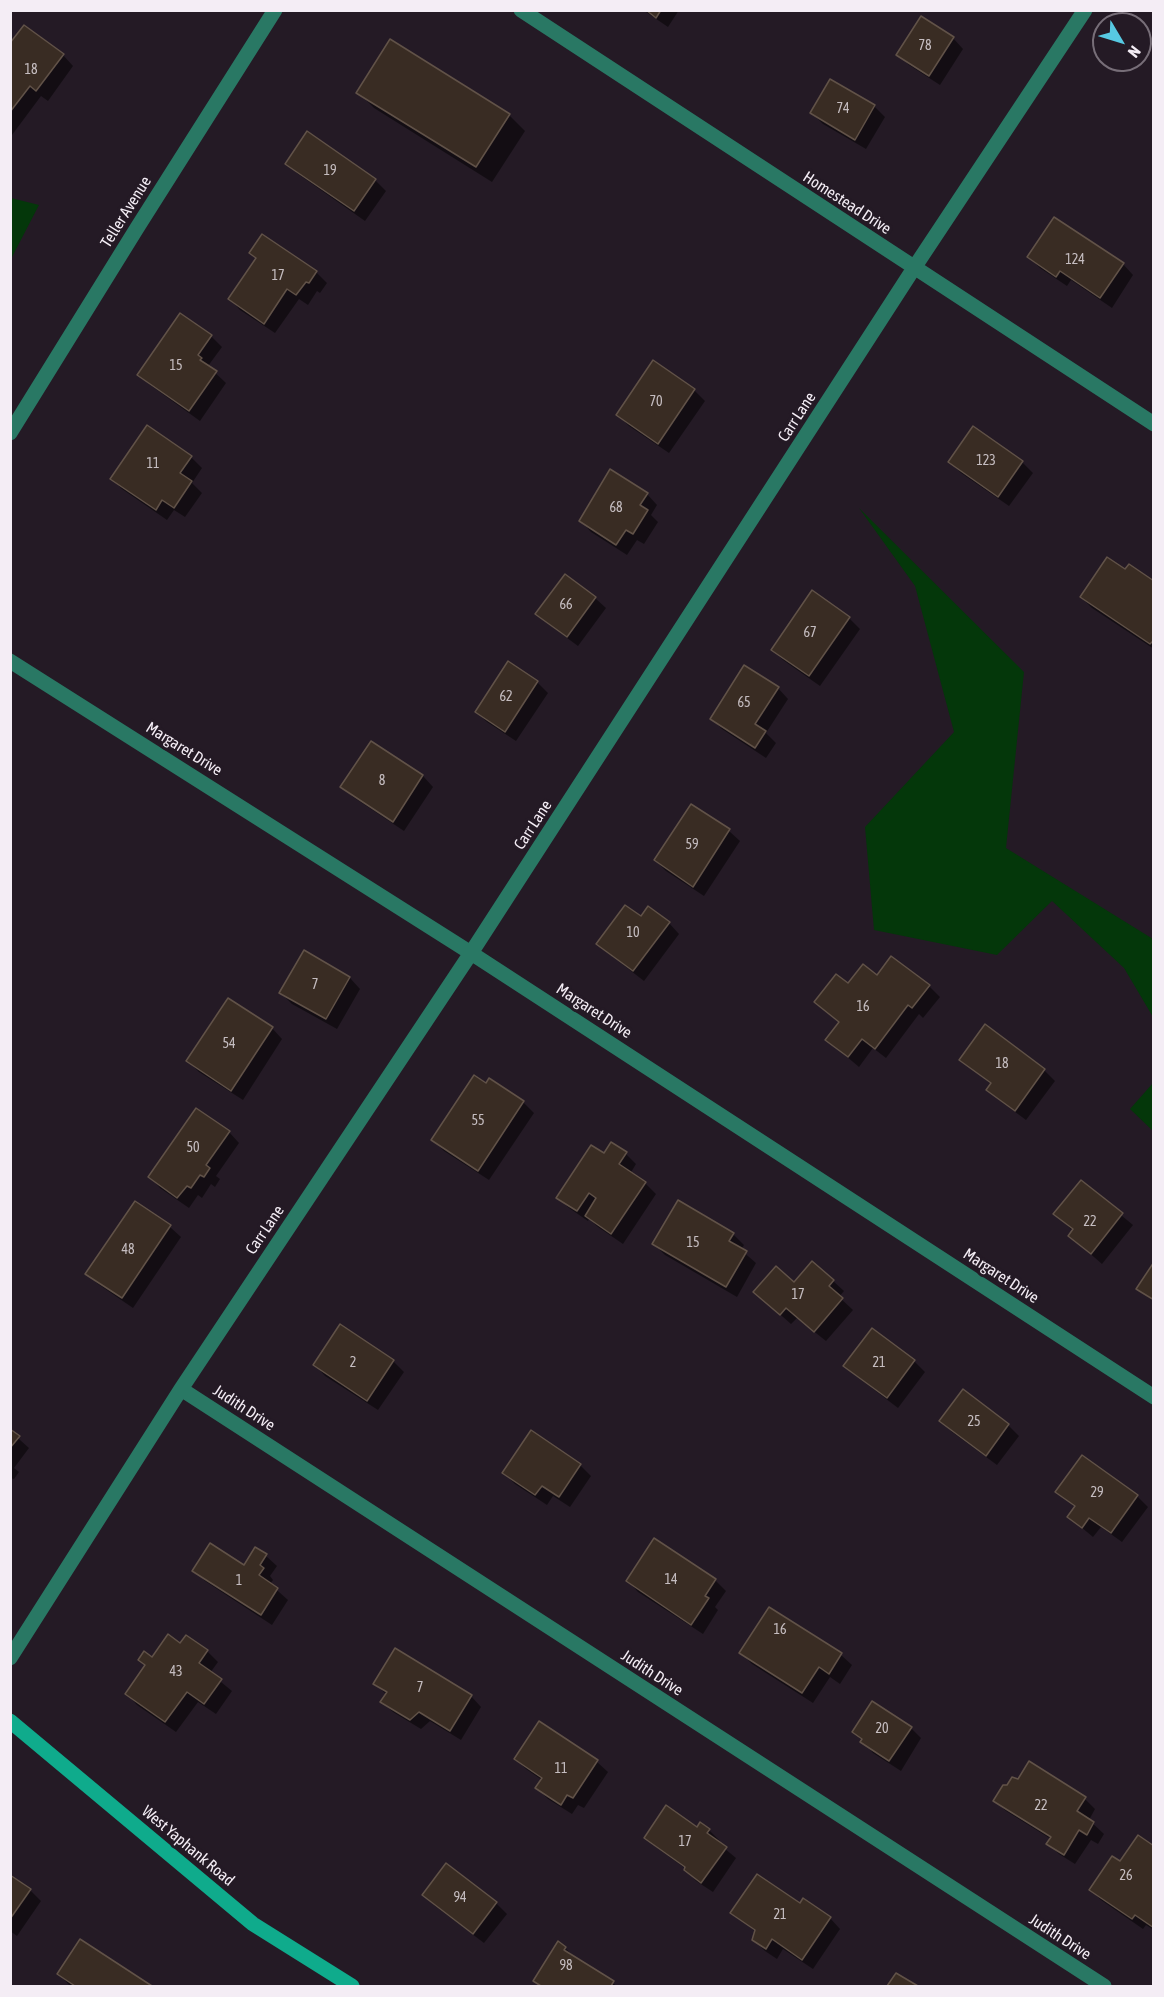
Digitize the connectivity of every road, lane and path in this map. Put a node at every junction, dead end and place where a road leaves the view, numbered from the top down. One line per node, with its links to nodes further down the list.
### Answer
1 (275, 10): 6 (street, Teller Avenue)
2 (521, 10): 4 (street, Homestead Drive)
3 (1085, 10): 4 (street, Carr Lane)
4 (914, 268): 5 (street, Homestead Drive); 8 (street, Carr Lane)
5 (1154, 424)
6 (10, 433)
7 (10, 661): 8 (street, Margaret Drive)
8 (471, 953): 9 (street, Carr Lane); 10 (street, Margaret Drive)
9 (181, 1389): 11 (street, Carr Lane); 14 (street, Judith Drive)
10 (1154, 1397)
11 (10, 1658)
12 (10, 1721): 13 (street, West Yaphank Road)
13 (352, 1986)
14 (1104, 1986)

